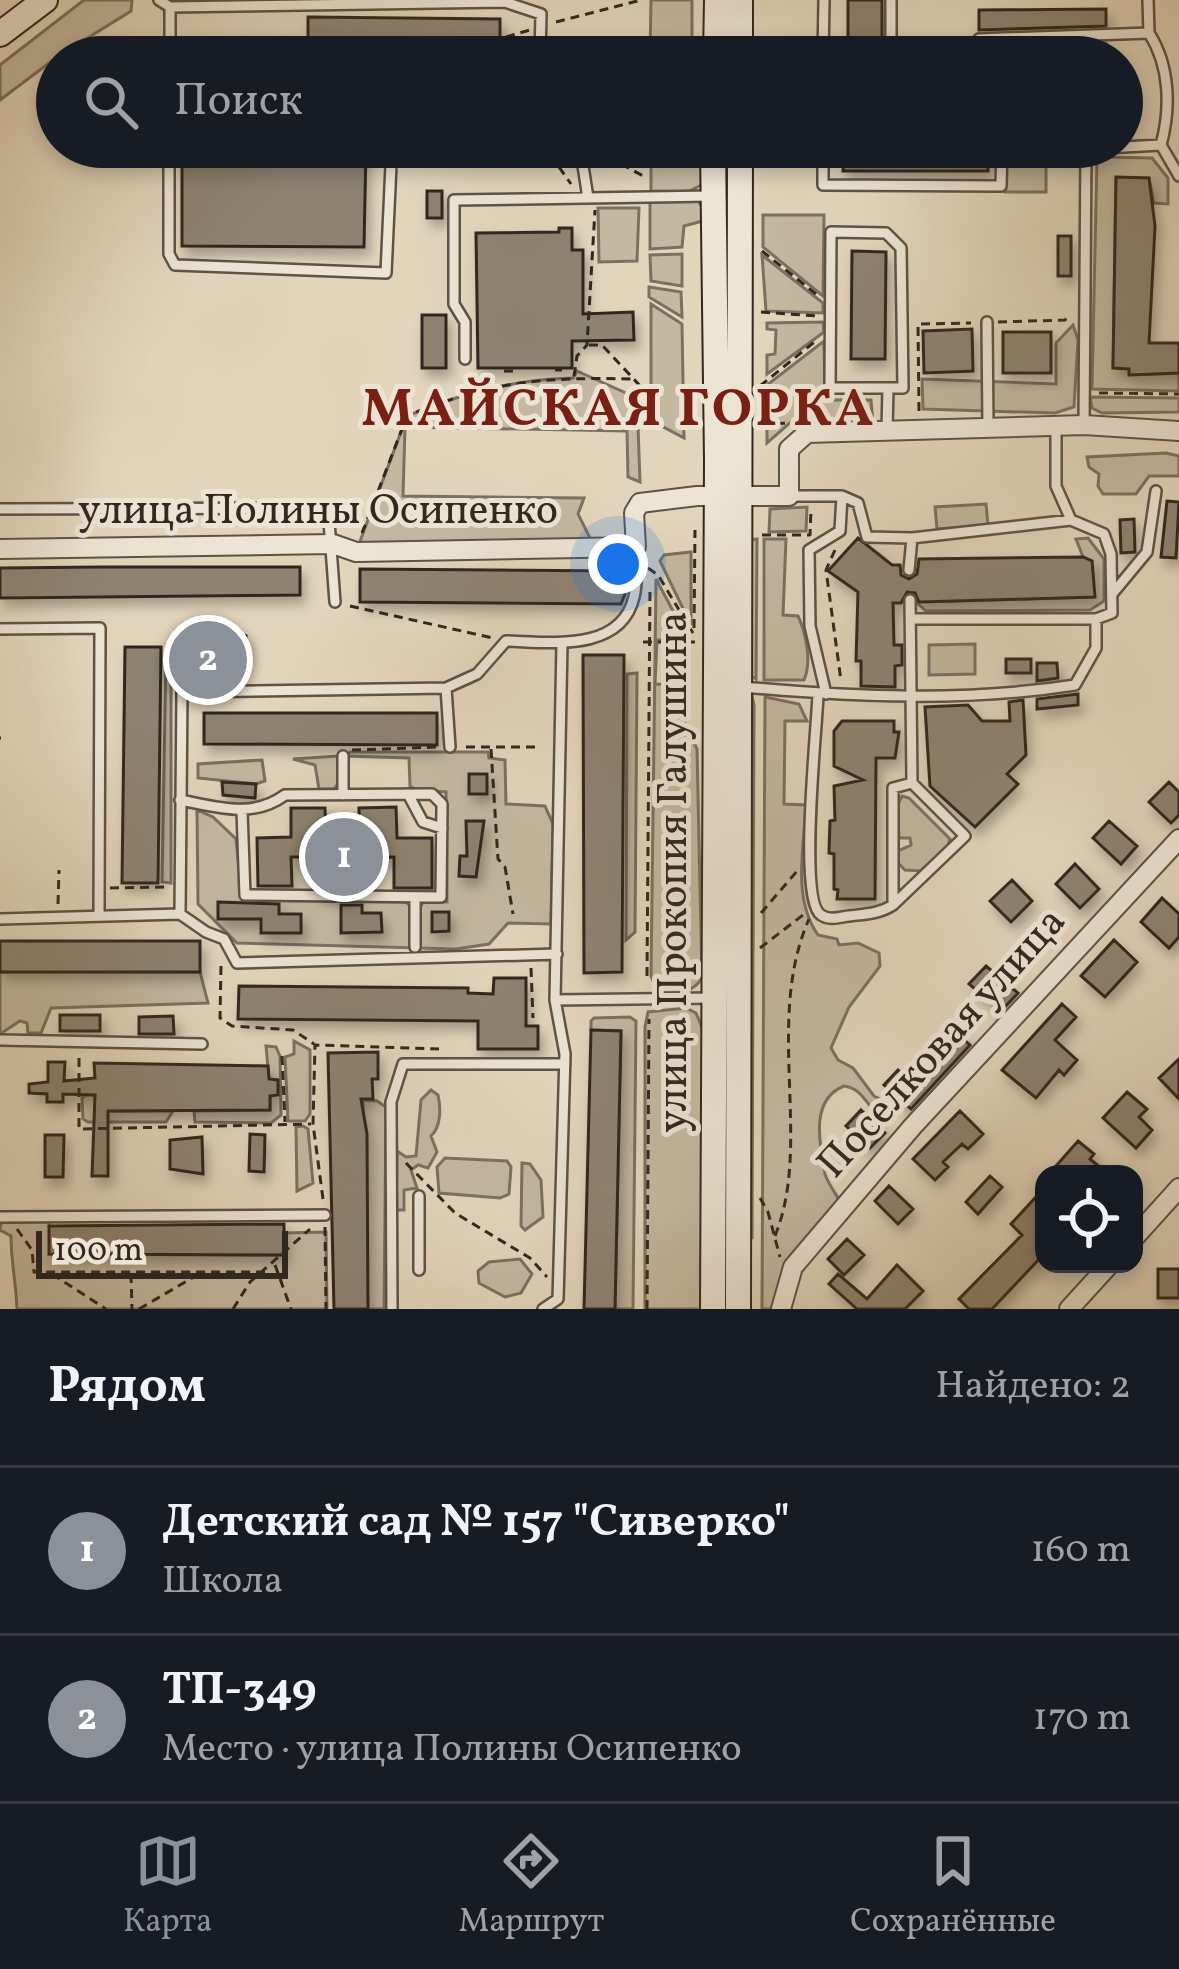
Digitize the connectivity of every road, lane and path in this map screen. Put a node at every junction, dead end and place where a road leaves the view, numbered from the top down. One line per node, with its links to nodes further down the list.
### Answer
1 (159, 0): 10 (lane)
2 (181, 0): 10 (lane)
3 (641, 0): 11 (path)
4 (717, 0): 17 (main road)
5 (740, 0): 18 (main road)
6 (824, 0): 19 (lane)
7 (891, 0): 20 (lane)
8 (1148, 0): 12 (lane)
9 (34, 3): 13 (main road)
10 (170, 7): 11 (lane); 14 (lane)
11 (541, 27): 15 (path); 16 (lane)
12 (1149, 33): 21 (lane); 22 (lane)
13 (0, 34)
14 (170, 36)
15 (510, 36)
16 (541, 36)
17 (716, 36)
18 (740, 36)
19 (824, 36)
20 (891, 36)
21 (1064, 36)
22 (1161, 146): 23 (lane); 34 (lane)
23 (1143, 147)
24 (170, 168): 25 (lane)
25 (391, 168)
26 (560, 168): 37 (path)
27 (582, 168): 37 (lane)
28 (628, 168): 35 (path)
29 (713, 168): 36 (main road, улица Прокопия Галушина)
30 (739, 168): 64 (main road, улица Прокопия Галушина)
31 (823, 168): 32 (lane)
32 (1001, 168)
33 (1086, 168): 56 (lane)
34 (1179, 176)
35 (645, 177)
36 (712, 196): 37 (lane); 64 (main road, улица Прокопия Галушина)
37 (586, 197): 40 (path); 47 (lane)
38 (756, 246): 41 (path)
39 (584, 290): 40 (path)
40 (591, 290): 46 (path)
41 (830, 311): 42 (path); 45 (lane); 53 (lane)
42 (759, 312)
43 (1065, 320): 44 (path)
44 (987, 322): 55 (path); 58 (lane)
45 (830, 330): 52 (path); 53 (lane)
46 (587, 345): 50 (path); 51 (path)
47 (465, 358)
48 (504, 371): 49 (path)
49 (515, 371)
50 (573, 378): 51 (path); 71 (path)
51 (632, 380): 54 (path)
52 (759, 387)
53 (888, 388): 60 (lane)
54 (644, 390)
55 (919, 419)
56 (1084, 425): 57 (street); 59 (street)
57 (1056, 426): 58 (street); 67 (lane)
58 (988, 428): 60 (street)
59 (1179, 431)
60 (887, 433): 62 (street)
61 (1156, 491): 77 (lane)
62 (788, 496): 63 (lane); 64 (street)
63 (842, 496): 69 (lane); 92 (lane)
64 (727, 498): 74 (street); 89 (main road, улица Прокопия Галушина); 125 (main road, улица Прокопия Галушина)
65 (811, 507): 68 (path)
66 (0, 509): 70 (lane)
67 (1071, 520): 69 (lane); 77 (lane)
68 (760, 535)
69 (912, 538): 75 (lane)
70 (333, 544): 73 (street, улица Полины Осипенко); 74 (street, улица Полины Осипенко); 79 (lane)
71 (359, 544)
72 (838, 547): 93 (path)
73 (0, 549)
74 (639, 555): 83 (path); 87 (lane)
75 (909, 569)
76 (650, 578): 124 (path)
77 (1112, 595): 81 (lane)
78 (910, 600): 80 (lane)
79 (335, 602): 84 (path)
80 (910, 619): 81 (lane); 94 (lane)
81 (1096, 620): 94 (lane)
82 (0, 629): 114 (lane)
83 (694, 634)
84 (506, 641): 87 (lane); 90 (lane)
85 (643, 642): 86 (path)
86 (695, 642)
87 (562, 643): 122 (lane)
88 (176, 645): 91 (path)
89 (738, 687): 92 (lane); 166 (main road, улица Прокопия Галушина)
90 (446, 688): 91 (lane); 95 (lane)
91 (182, 692): 102 (lane)
92 (822, 694): 93 (lane); 106 (lane)
93 (843, 694): 94 (lane)
94 (910, 695): 99 (lane)
95 (450, 747): 96 (path); 98 (path)
96 (491, 747): 97 (path); 116 (path)
97 (535, 747)
98 (343, 756): 101 (lane)
99 (911, 783): 112 (lane); 112 (lane)
100 (407, 794): 101 (lane); 104 (lane); 104 (lane)
101 (343, 795): 103 (lane)
102 (180, 800): 103 (lane); 108 (lane)
103 (242, 811): 110 (lane)
104 (442, 828): 110 (lane)
105 (1179, 838): 156 (street, Поселковая улица)
106 (808, 858): 113 (lane); 117 (path)
107 (59, 870): 111 (path)
108 (180, 887): 109 (path); 115 (lane)
109 (108, 889)
110 (415, 898): 120 (lane)
111 (58, 904)
112 (893, 905): 113 (lane)
113 (814, 907): 121 (path); 147 (path)
114 (99, 914): 115 (lane); 118 (lane)
115 (180, 914): 119 (lane)
116 (514, 914)
117 (760, 914)
118 (0, 919)
119 (224, 939): 122 (lane); 132 (path)
120 (415, 947)
121 (760, 948)
122 (557, 954): 126 (lane)
123 (531, 968): 127 (path)
124 (647, 976)
125 (714, 998): 126 (lane); 165 (main road, улица Прокопия Галушина)
126 (555, 1000): 135 (lane)
127 (533, 1018)
128 (649, 1019): 164 (path)
129 (0, 1040): 130 (lane)
130 (79, 1041): 131 (lane); 136 (path)
131 (202, 1044)
132 (315, 1045): 133 (path); 137 (path)
133 (364, 1047)
134 (282, 1056): 136 (path)
135 (565, 1064): 138 (lane); 163 (lane)
136 (285, 1124): 137 (path)
137 (313, 1124): 143 (path)
138 (392, 1150): 142 (lane); 155 (path)
139 (1179, 1188): 146 (street)
140 (418, 1196): 144 (lane)
141 (759, 1196): 147 (path)
142 (392, 1208): 144 (lane); 162 (lane)
143 (325, 1215): 145 (lane); 148 (path); 161 (path)
144 (418, 1215): 149 (lane)
145 (4, 1217): 150 (path)
146 (1143, 1228)
147 (775, 1236): 156 (path)
148 (274, 1263): 153 (path); 160 (path)
149 (419, 1270)
150 (50, 1272): 151 (path); 157 (path)
151 (131, 1272): 152 (path); 158 (path)
152 (202, 1272): 153 (path); 158 (path)
153 (265, 1272): 159 (path)
154 (1102, 1273): 168 (street)
155 (549, 1280)
156 (787, 1280): 167 (street, Поселковая улица)
157 (106, 1309)
158 (135, 1309)
159 (233, 1309)
160 (291, 1309)
161 (326, 1309)
162 (392, 1309)
163 (543, 1309)
164 (647, 1309)
165 (713, 1309)
166 (738, 1309)
167 (781, 1309)
168 (1069, 1309)

